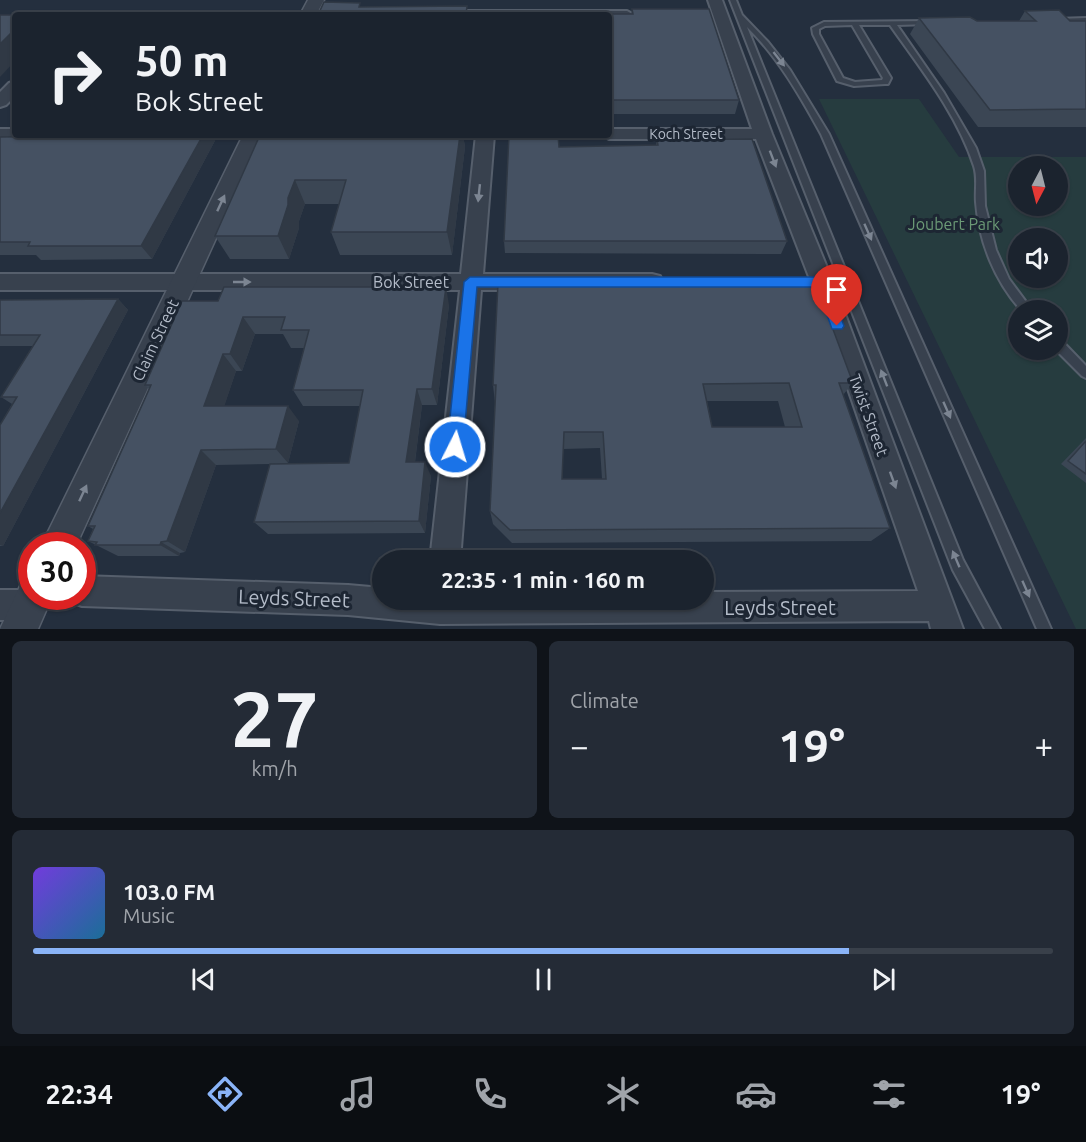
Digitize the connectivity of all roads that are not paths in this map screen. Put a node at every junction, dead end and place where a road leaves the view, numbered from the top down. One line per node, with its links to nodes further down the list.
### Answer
1 (725, 9): 12 (street, Twist Street); 29 (lane, one-way to 1); 30 (lane, one-way to 30)
2 (612, 15): 3 (street)
3 (638, 15)
4 (1086, 20): 5 (lane)
5 (1052, 21)
6 (938, 22): 8 (lane)
7 (854, 23): 7 (lane); 8 (lane)
8 (892, 23): 21 (lane)
9 (12, 89): 10 (street)
10 (0, 102)
11 (612, 134): 12 (street, Koch Street)
12 (763, 134): 20 (street, Twist Street, one-way to 20)
13 (252, 138): 16 (street, Claim Street, one-way to 13)
14 (485, 138): 17 (street, one-way to 17)
15 (0, 282): 16 (street, Bok Street)
16 (183, 282): 17 (street, Bok Street, one-way to 17); 24 (street, Claim Street, one-way to 16)
17 (470, 282): 18 (street, Bok Street); 25 (street)
18 (669, 282)
19 (798, 282): 20 (street)
20 (822, 282): 28 (street, Twist Street, one-way to 28)
21 (1018, 300)
22 (1068, 354): 23 (lane)
23 (1086, 373)
24 (65, 532)
25 (445, 550)
26 (96, 591): 27 (street, Leyds Street)
27 (440, 613): 28 (street, Leyds Street)
28 (942, 617)
29 (993, 629)
30 (1044, 629)

